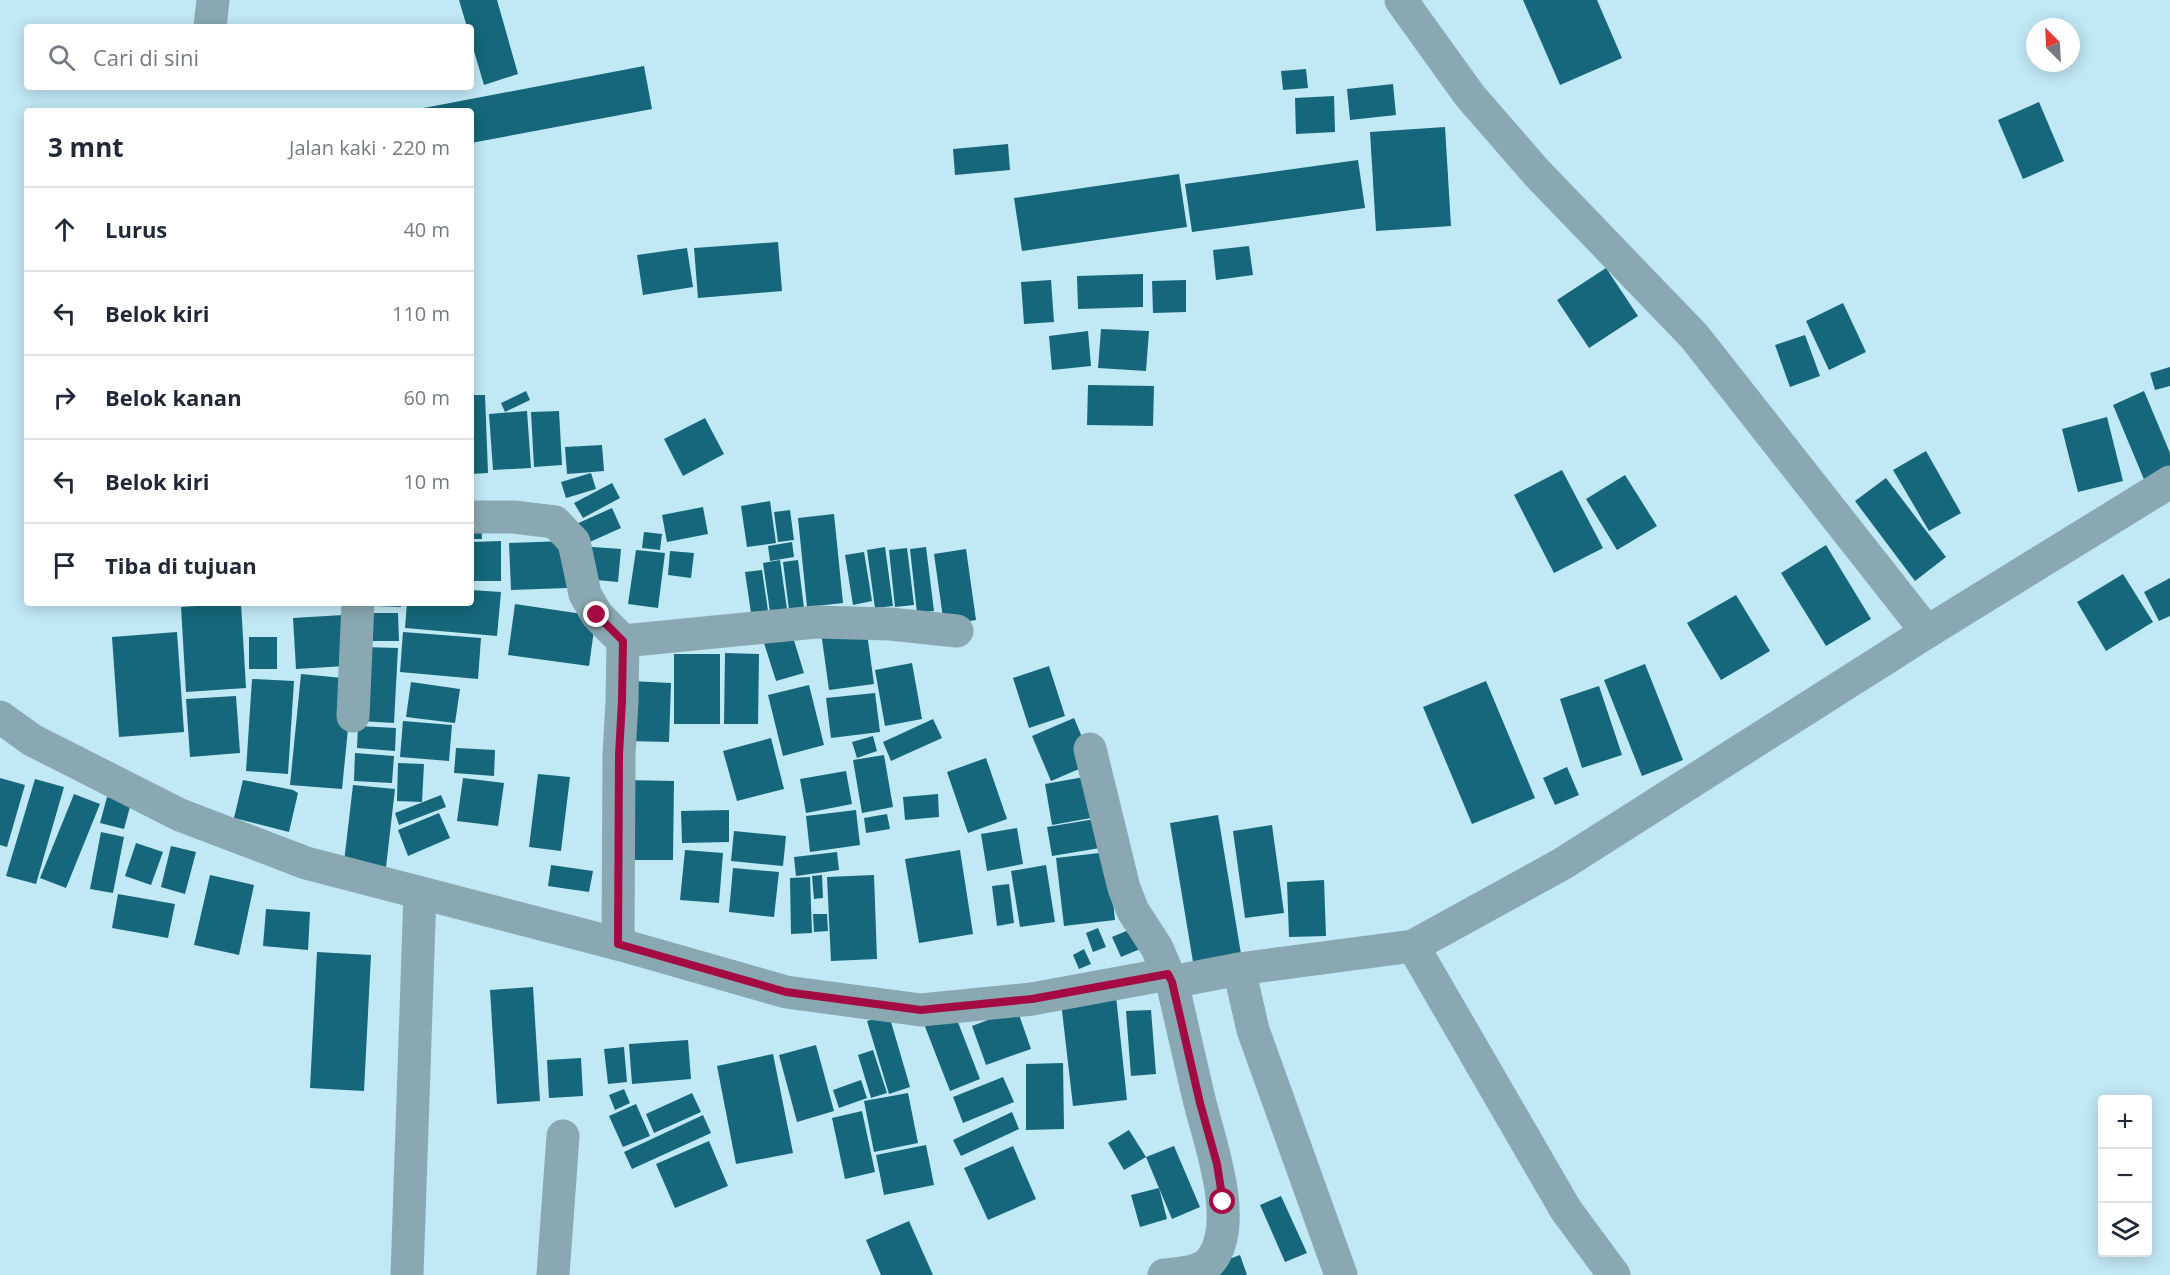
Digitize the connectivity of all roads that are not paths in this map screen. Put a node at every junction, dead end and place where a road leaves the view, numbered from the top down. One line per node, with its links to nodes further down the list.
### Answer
1 (213, 0): 3 (street)
2 (1401, 0): 8 (street)
3 (210, 24)
4 (2170, 482): 8 (street)
5 (474, 517): 9 (street)
6 (358, 606): 10 (street)
7 (957, 631): 9 (street)
8 (1927, 632): 15 (street)
9 (623, 641): 14 (street)
10 (353, 716)
11 (0, 717): 13 (street)
12 (1090, 749): 17 (street)
13 (420, 893): 14 (street); 19 (street)
14 (618, 944): 17 (street)
15 (1413, 946): 16 (street); 23 (street)
16 (1239, 969): 17 (street); 22 (street)
17 (1170, 978): 21 (street)
18 (563, 1136): 20 (street)
19 (407, 1275)
20 (553, 1275)
21 (1164, 1275)
22 (1341, 1275)
23 (1614, 1275)

